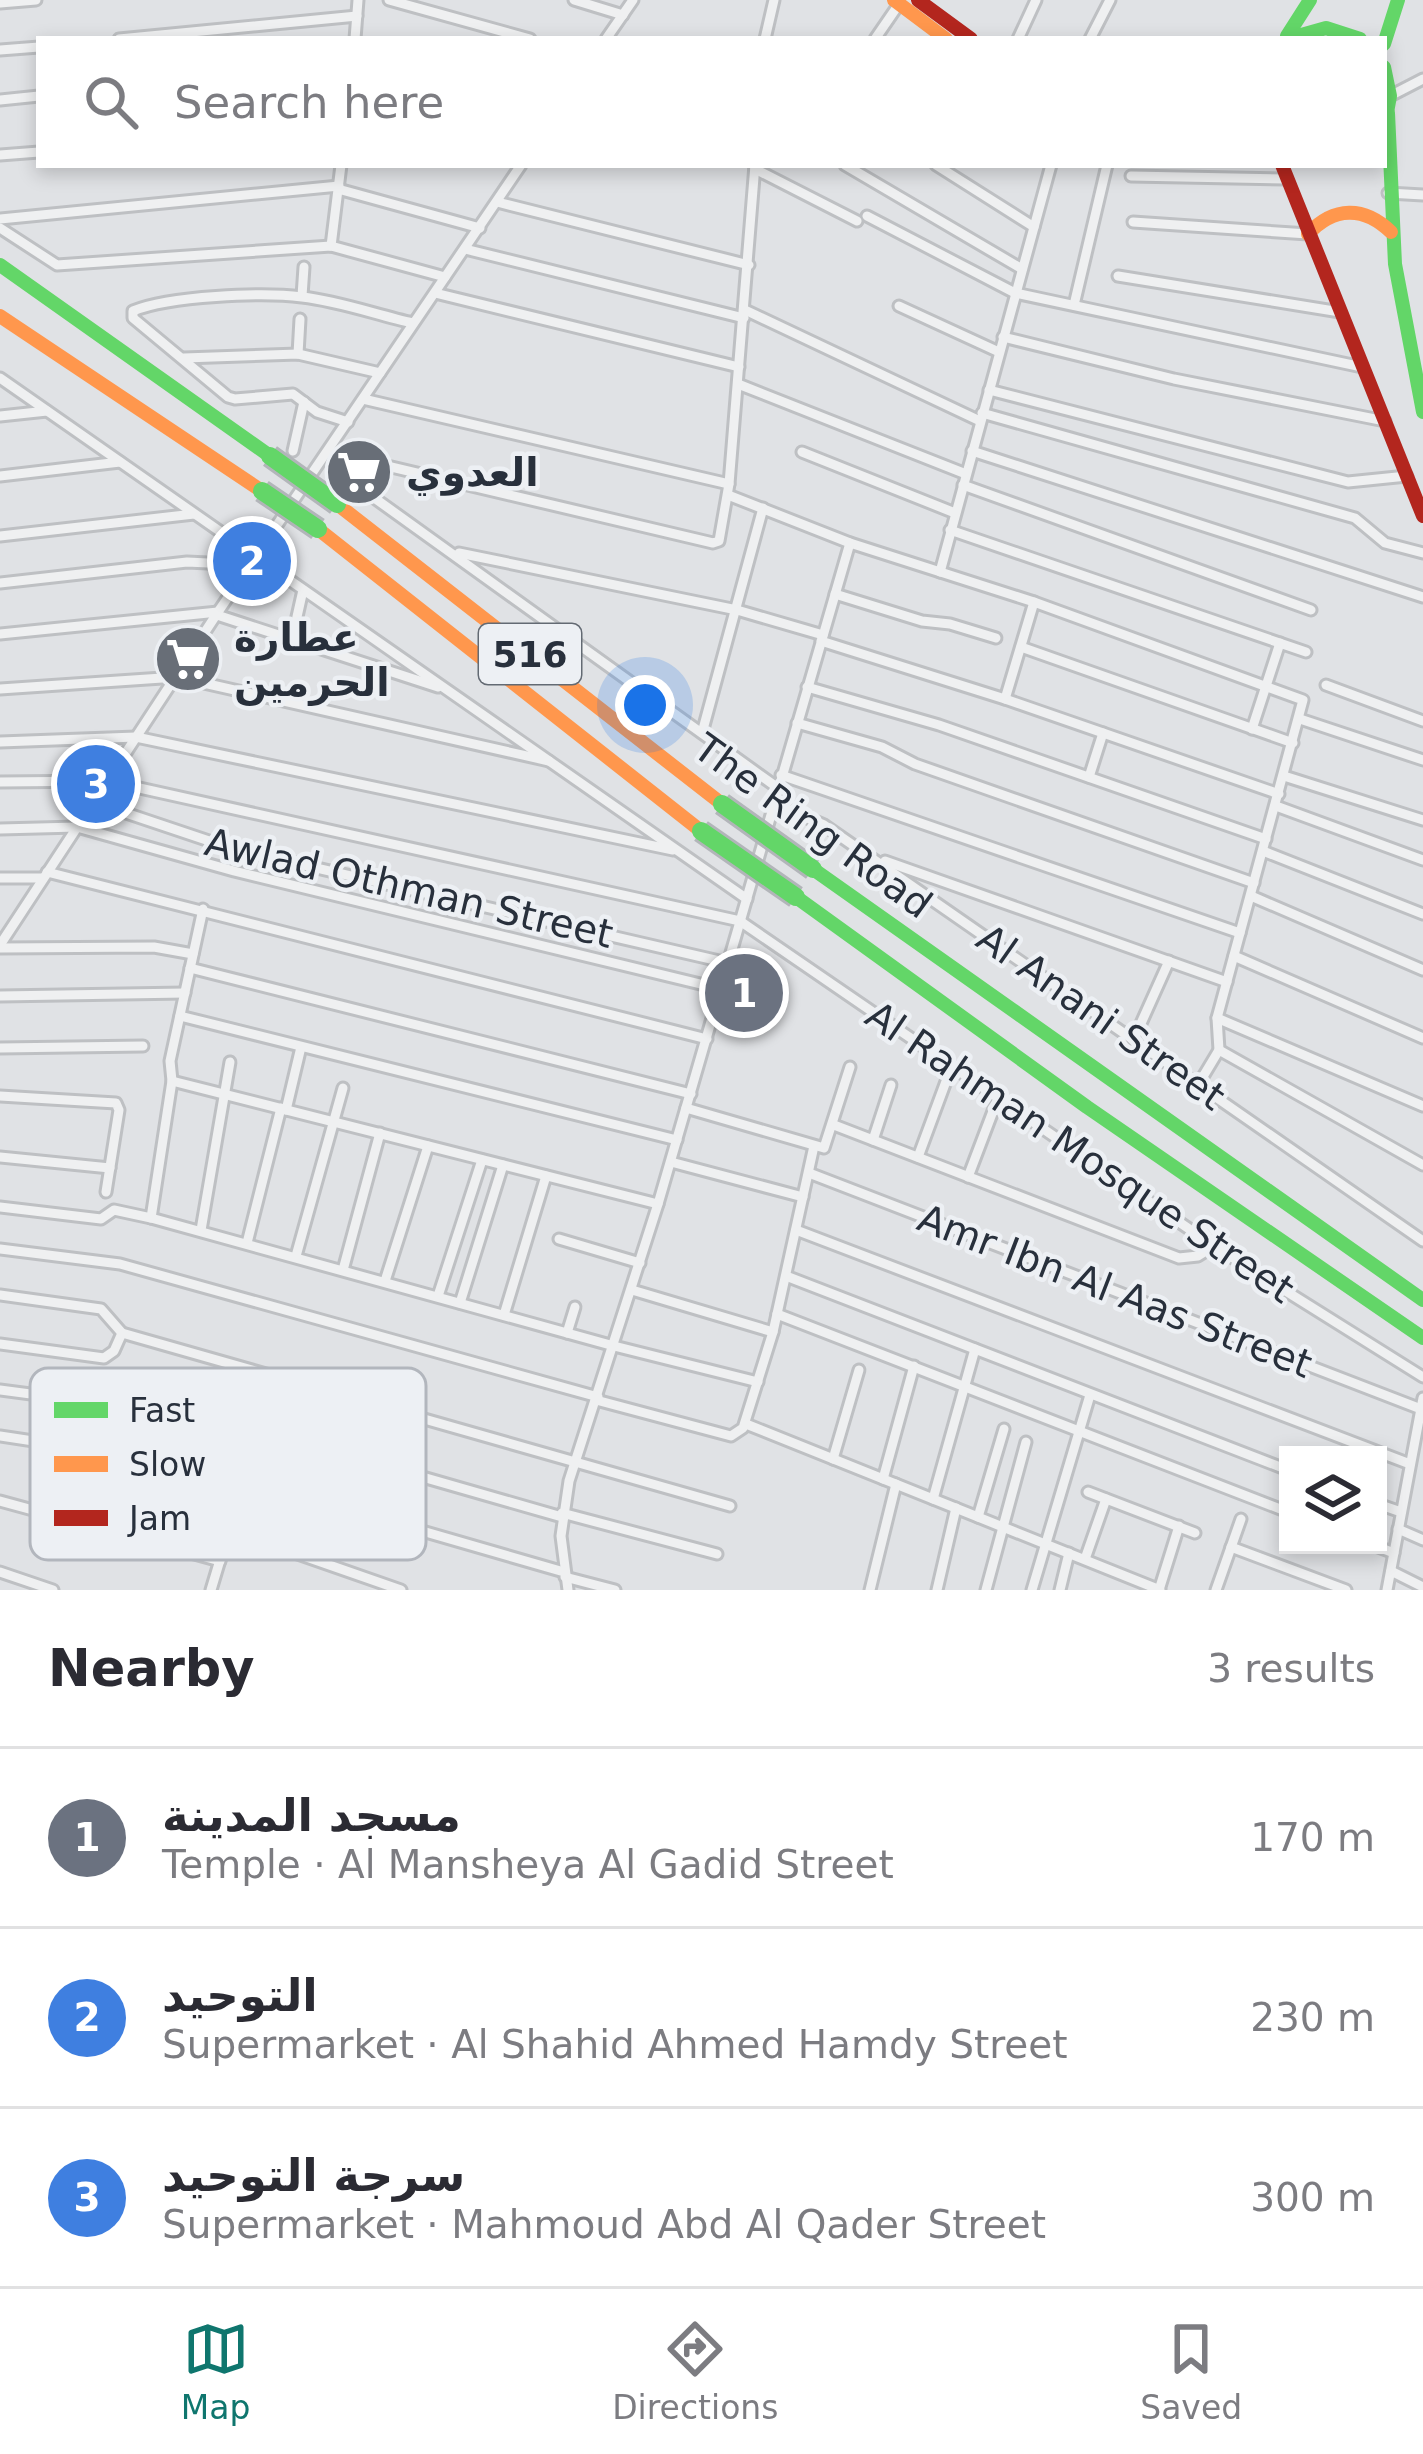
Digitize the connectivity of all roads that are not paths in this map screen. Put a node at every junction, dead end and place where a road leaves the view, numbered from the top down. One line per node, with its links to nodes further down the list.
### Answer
1 (37, 0): 12 (street)
2 (358, 0): 14 (street)
3 (389, 0): 17 (street)
4 (574, 0): 13 (street)
5 (633, 0): 13 (street)
6 (774, 0): 19 (street)
7 (1036, 0): 23 (street)
8 (1110, 0): 24 (street)
9 (1310, 0): 25 (main road)
10 (1397, 0): 28 (main road)
11 (904, 1): 20 (street); 21 (main road); 22 (main road)
12 (0, 3)
13 (623, 15): 18 (street)
14 (357, 16): 15 (street); 16 (street)
15 (150, 36)
16 (355, 36)
17 (519, 36)
18 (609, 36)
19 (766, 36)
20 (877, 36)
21 (943, 36)
22 (966, 36)
23 (1019, 36)
24 (1092, 36)
25 (1288, 36)
26 (1297, 36): 27 (main road)
27 (1351, 36)
28 (1386, 36)
29 (36, 47): 30 (street)
30 (0, 50)
31 (1423, 80): 34 (street)
32 (36, 96): 33 (street)
33 (0, 100)
34 (1388, 111): 48 (main road)
35 (36, 152): 36 (street)
36 (0, 155)
37 (341, 168): 47 (street)
38 (519, 168): 50 (street)
39 (755, 168): 60 (street)
40 (757, 168): 66 (street)
41 (850, 168): 62 (street)
42 (941, 168): 53 (street)
43 (1051, 168): 53 (street)
44 (1106, 168): 68 (street)
45 (1284, 172): 46 (street); 56 (main road)
46 (1131, 176)
47 (339, 188): 52 (street); 54 (street); 57 (street)
48 (1388, 193): 49 (street); 55 (main road)
49 (1423, 195)
50 (497, 202): 54 (street); 60 (street)
51 (1132, 222): 56 (street)
52 (0, 224): 57 (street)
53 (1034, 227): 62 (street)
54 (480, 228): 58 (street)
55 (1391, 232): 56 (main road); 75 (main road)
56 (1308, 234): 70 (main road)
57 (331, 247): 64 (street)
58 (465, 249): 64 (street); 71 (street)
59 (0, 265): 248 (main road, The Ring Road / 516, bridge)
60 (748, 265): 71 (street)
61 (304, 267): 67 (street)
62 (1022, 269): 66 (street)
63 (1118, 276): 70 (street)
64 (446, 277): 65 (street)
65 (435, 292): 74 (street); 80 (street)
66 (1016, 293): 68 (street); 76 (street)
67 (302, 296): 74 (street); 79 (street)
68 (1074, 305): 81 (street)
69 (899, 306): 77 (street)
70 (1340, 312): 81 (main road)
71 (744, 314): 80 (street); 91 (street)
72 (0, 316): 256 (main road, The Ring Road / 516, bridge)
73 (300, 320): 78 (street)
74 (413, 323): 82 (street)
75 (1414, 331): 89 (main road)
76 (1004, 337): 77 (street); 92 (street)
77 (999, 352): 85 (street)
78 (298, 354): 79 (street); 82 (street)
79 (182, 358): 87 (street)
80 (740, 367): 84 (street)
81 (1362, 367): 92 (main road)
82 (380, 373): 86 (street)
83 (1, 380): 88 (street)
84 (738, 384): 102 (street); 103 (street)
85 (989, 390): 91 (street); 101 (street)
86 (363, 399): 93 (street); 103 (street)
87 (304, 402): 93 (street); 94 (street)
88 (47, 411): 90 (street); 99 (street)
89 (1423, 412)
90 (0, 416)
91 (981, 417): 95 (street); 112 (street)
92 (1385, 421): 101 (main road)
93 (348, 422): 96 (street)
94 (293, 451)
95 (972, 451): 102 (street); 118 (street)
96 (328, 452): 98 (street); 113 (street)
97 (802, 452): 105 (street)
98 (352, 460): 103 (street); 111 (street)
99 (120, 462): 100 (street); 106 (street)
100 (0, 476)
101 (1407, 476): 107 (main road)
102 (964, 479): 105 (street); 121 (street)
103 (728, 489): 104 (street)
104 (763, 508): 110 (street); 120 (street)
105 (955, 513): 108 (street)
106 (194, 514): 109 (street); 113 (street)
107 (1423, 516)
108 (950, 530): 114 (street); 127 (street)
109 (0, 536)
110 (850, 543): 114 (street); 117 (street)
111 (452, 551): 120 (street); 141 (street)
112 (1423, 553)
113 (254, 561): 115 (street); 116 (street); 122 (street)
114 (940, 572): 119 (street)
115 (0, 583)
116 (303, 590): 126 (street); 135 (street)
117 (835, 594): 124 (street); 125 (street)
118 (1423, 597)
119 (1034, 602): 128 (street); 131 (street)
120 (737, 610): 124 (street); 141 (street)
121 (1311, 610)
122 (218, 613): 123 (street); 126 (street); 130 (street)
123 (0, 634)
124 (822, 638): 133 (street); 136 (street)
125 (996, 638)
126 (292, 639): 135 (street)
127 (1280, 643): 129 (street); 131 (street)
128 (1021, 647): 136 (street); 140 (street)
129 (1306, 652)
130 (177, 677): 134 (street); 143 (street); 147 (street)
131 (1266, 685): 137 (street); 140 (street)
132 (1326, 685): 138 (street)
133 (808, 687): 139 (street); 150 (street)
134 (0, 689)
135 (448, 691): 147 (street)
136 (1005, 699): 142 (street)
137 (1300, 719): 145 (street); 146 (street)
138 (1423, 721)
139 (797, 723): 148 (street); 168 (street)
140 (1252, 729): 145 (street)
141 (702, 733): 153 (street)
142 (1103, 733): 150 (street); 154 (street)
143 (136, 737): 144 (street); 151 (street); 163 (street)
144 (0, 742)
145 (1293, 743): 149 (street)
146 (1423, 760)
147 (554, 763): 163 (street)
148 (782, 775): 153 (street); 176 (street)
149 (1284, 776): 154 (street); 158 (street)
150 (1089, 777): 161 (street)
151 (108, 781): 152 (street); 155 (street); 173 (street)
152 (0, 782)
153 (778, 788): 156 (street)
154 (1279, 794): 157 (street)
155 (93, 802): 159 (street); 181 (street, Awlad Othman Street)
156 (773, 803): 164 (street, Al Anani Street); 170 (street)
157 (1276, 806): 161 (street); 165 (street)
158 (1423, 820)
159 (76, 827): 160 (street); 166 (street); 185 (street)
160 (0, 829)
161 (1266, 839): 162 (street)
162 (1263, 851): 168 (street); 172 (street)
163 (680, 852): 170 (street)
164 (868, 855): 180 (street); 191 (street, Al Anani Street)
165 (1423, 860)
166 (45, 875): 167 (street); 171 (street); 175 (street)
167 (0, 878)
168 (1254, 884): 169 (street)
169 (1251, 896): 176 (street); 183 (street)
170 (747, 898): 173 (street)
171 (203, 910): 178 (street); 192 (street)
172 (1423, 914)
173 (740, 921): 181 (street); 207 (street, Al Rahman Mosque Street)
174 (0, 923): 175 (street)
175 (14, 923): 177 (street)
176 (1240, 933): 179 (street)
177 (0, 946): 178 (street)
178 (193, 954): 182 (street)
179 (1234, 956): 184 (street); 190 (street)
180 (1169, 962): 184 (street); 191 (street)
181 (728, 963): 185 (street)
182 (190, 968): 186 (street); 205 (street)
183 (1423, 970)
184 (1227, 982): 189 (street)
185 (721, 989): 192 (street)
186 (184, 993): 187 (street); 188 (street)
187 (0, 996)
188 (180, 1016): 194 (street); 200 (street)
189 (1217, 1018): 196 (street); 208 (street)
190 (1423, 1038)
191 (1134, 1039): 202 (street, Al Anani Street)
192 (707, 1040): 205 (street)
193 (143, 1046): 195 (street)
194 (301, 1046): 210 (street); 214 (street)
195 (0, 1048)
196 (1219, 1050): 202 (street); 223 (street)
197 (230, 1062): 204 (street)
198 (850, 1066): 212 (street)
199 (948, 1076): 219 (street)
200 (172, 1081): 204 (street); 232 (street)
201 (891, 1085): 215 (street)
202 (1198, 1085): 236 (street, Al Anani Street)
203 (343, 1088): 211 (street)
204 (223, 1094): 210 (street); 233 (street)
205 (691, 1094): 209 (street)
206 (0, 1096): 224 (street)
207 (998, 1098): 227 (street); 238 (street, Al Rahman Mosque Street)
208 (1423, 1106)
209 (686, 1108): 214 (street); 217 (street)
210 (283, 1109): 211 (street); 237 (street)
211 (334, 1122): 213 (street); 240 (street)
212 (834, 1125): 215 (street); 217 (street)
213 (380, 1133): 216 (street); 242 (street)
214 (677, 1140): 221 (street)
215 (873, 1140): 219 (street)
216 (428, 1146): 220 (street); 244 (street)
217 (814, 1146): 225 (street)
218 (0, 1156): 224 (street)
219 (918, 1157): 227 (street)
220 (482, 1160): 222 (street); 247 (street)
221 (671, 1162): 229 (street); 230 (street)
222 (503, 1165): 226 (street); 249 (street)
223 (1423, 1165)
224 (110, 1168): 228 (street)
225 (808, 1173): 229 (street); 270 (street, Amr Ibn Al Aas Street)
226 (546, 1176): 230 (street); 252 (street)
227 (968, 1177): 238 (street)
228 (106, 1192)
229 (803, 1198): 234 (street)
230 (658, 1204): 241 (street)
231 (0, 1207): 232 (street)
232 (151, 1218): 233 (street)
233 (202, 1230): 237 (street)
234 (796, 1230): 243 (street); 282 (street)
235 (560, 1239): 241 (street)
236 (1423, 1241)
237 (247, 1243): 240 (street)
238 (1214, 1246): 263 (street, Al Rahman Mosque Street)
239 (0, 1250): 269 (street)
240 (296, 1256): 242 (street)
241 (640, 1263): 245 (street)
242 (343, 1270): 244 (street)
243 (786, 1276): 251 (street); 259 (street)
244 (385, 1281): 247 (street)
245 (632, 1290): 253 (street); 258 (street)
246 (0, 1295): 255 (street)
247 (438, 1296): 249 (street)
248 (1423, 1300)
249 (460, 1303): 252 (street)
250 (575, 1307): 254 (street)
251 (777, 1314): 253 (street); 260 (street)
252 (504, 1315): 254 (street)
253 (773, 1332): 264 (street)
254 (567, 1333): 258 (street)
255 (122, 1334): 257 (street); 261 (street)
256 (1423, 1338)
257 (0, 1344)
258 (614, 1346): 264 (street); 269 (street)
259 (975, 1349): 265 (street); 268 (street)
260 (914, 1366): 265 (street); 284 (street)
261 (241, 1368)
262 (859, 1370): 279 (street)
263 (1423, 1377)
264 (758, 1382): 272 (street)
265 (964, 1386): 274 (street); 288 (street)
266 (0, 1390): 267 (street)
267 (30, 1394)
268 (1090, 1395): 274 (street); 281 (street)
269 (597, 1398): 272 (street); 280 (street)
270 (1422, 1403): 275 (street)
271 (426, 1421): 280 (street)
272 (746, 1424): 279 (street)
273 (1004, 1430): 298 (street)
274 (1078, 1431): 295 (street); 306 (street)
275 (1420, 1434): 282 (street)
276 (0, 1436): 277 (street)
277 (30, 1439)
278 (1026, 1442): 300 (street)
279 (833, 1459): 284 (street)
280 (576, 1464): 291 (street); 297 (street)
281 (1279, 1467)
282 (1409, 1469): 285 (street); 296 (street)
283 (426, 1477): 297 (street)
284 (883, 1479): 286 (street)
285 (1423, 1479)
286 (896, 1484): 288 (street); 326 (street)
287 (1088, 1492): 289 (street)
288 (933, 1498): 292 (street)
289 (1106, 1499): 301 (street); 312 (street)
290 (0, 1501): 294 (street)
291 (730, 1506)
292 (956, 1508): 298 (street); 327 (street)
293 (1387, 1508): 296 (street)
294 (30, 1509)
295 (1279, 1509)
296 (1401, 1513): 302 (street)
297 (562, 1515): 311 (street); 318 (street)
298 (978, 1516): 300 (street)
299 (1240, 1519): 307 (street)
300 (1001, 1526): 306 (street); 328 (street)
301 (1179, 1526): 303 (street); 332 (street)
302 (1398, 1528): 305 (street); 310 (street)
303 (1196, 1533)
304 (426, 1535): 318 (street)
305 (1423, 1540)
306 (1044, 1543): 309 (street); 329 (street)
307 (1231, 1546): 333 (street); 334 (street)
308 (1387, 1550): 310 (street)
309 (1069, 1553): 312 (street); 330 (street)
310 (1394, 1553): 316 (street)
311 (717, 1554)
312 (1085, 1559): 319 (street)
313 (213, 1560): 315 (street)
314 (316, 1560): 323 (street)
315 (220, 1562): 321 (street)
316 (1390, 1571): 320 (street); 335 (street)
317 (0, 1572): 322 (street)
318 (564, 1574): 324 (street); 325 (street)
319 (1127, 1577): 331 (street); 332 (street)
320 (1423, 1587)
321 (213, 1589)
322 (53, 1590)
323 (401, 1590)
324 (568, 1590)
325 (615, 1590)
326 (871, 1590)
327 (937, 1590)
328 (986, 1590)
329 (1032, 1590)
330 (1060, 1590)
331 (1124, 1590)
332 (1160, 1590)
333 (1216, 1590)
334 (1346, 1590)
335 (1388, 1590)

